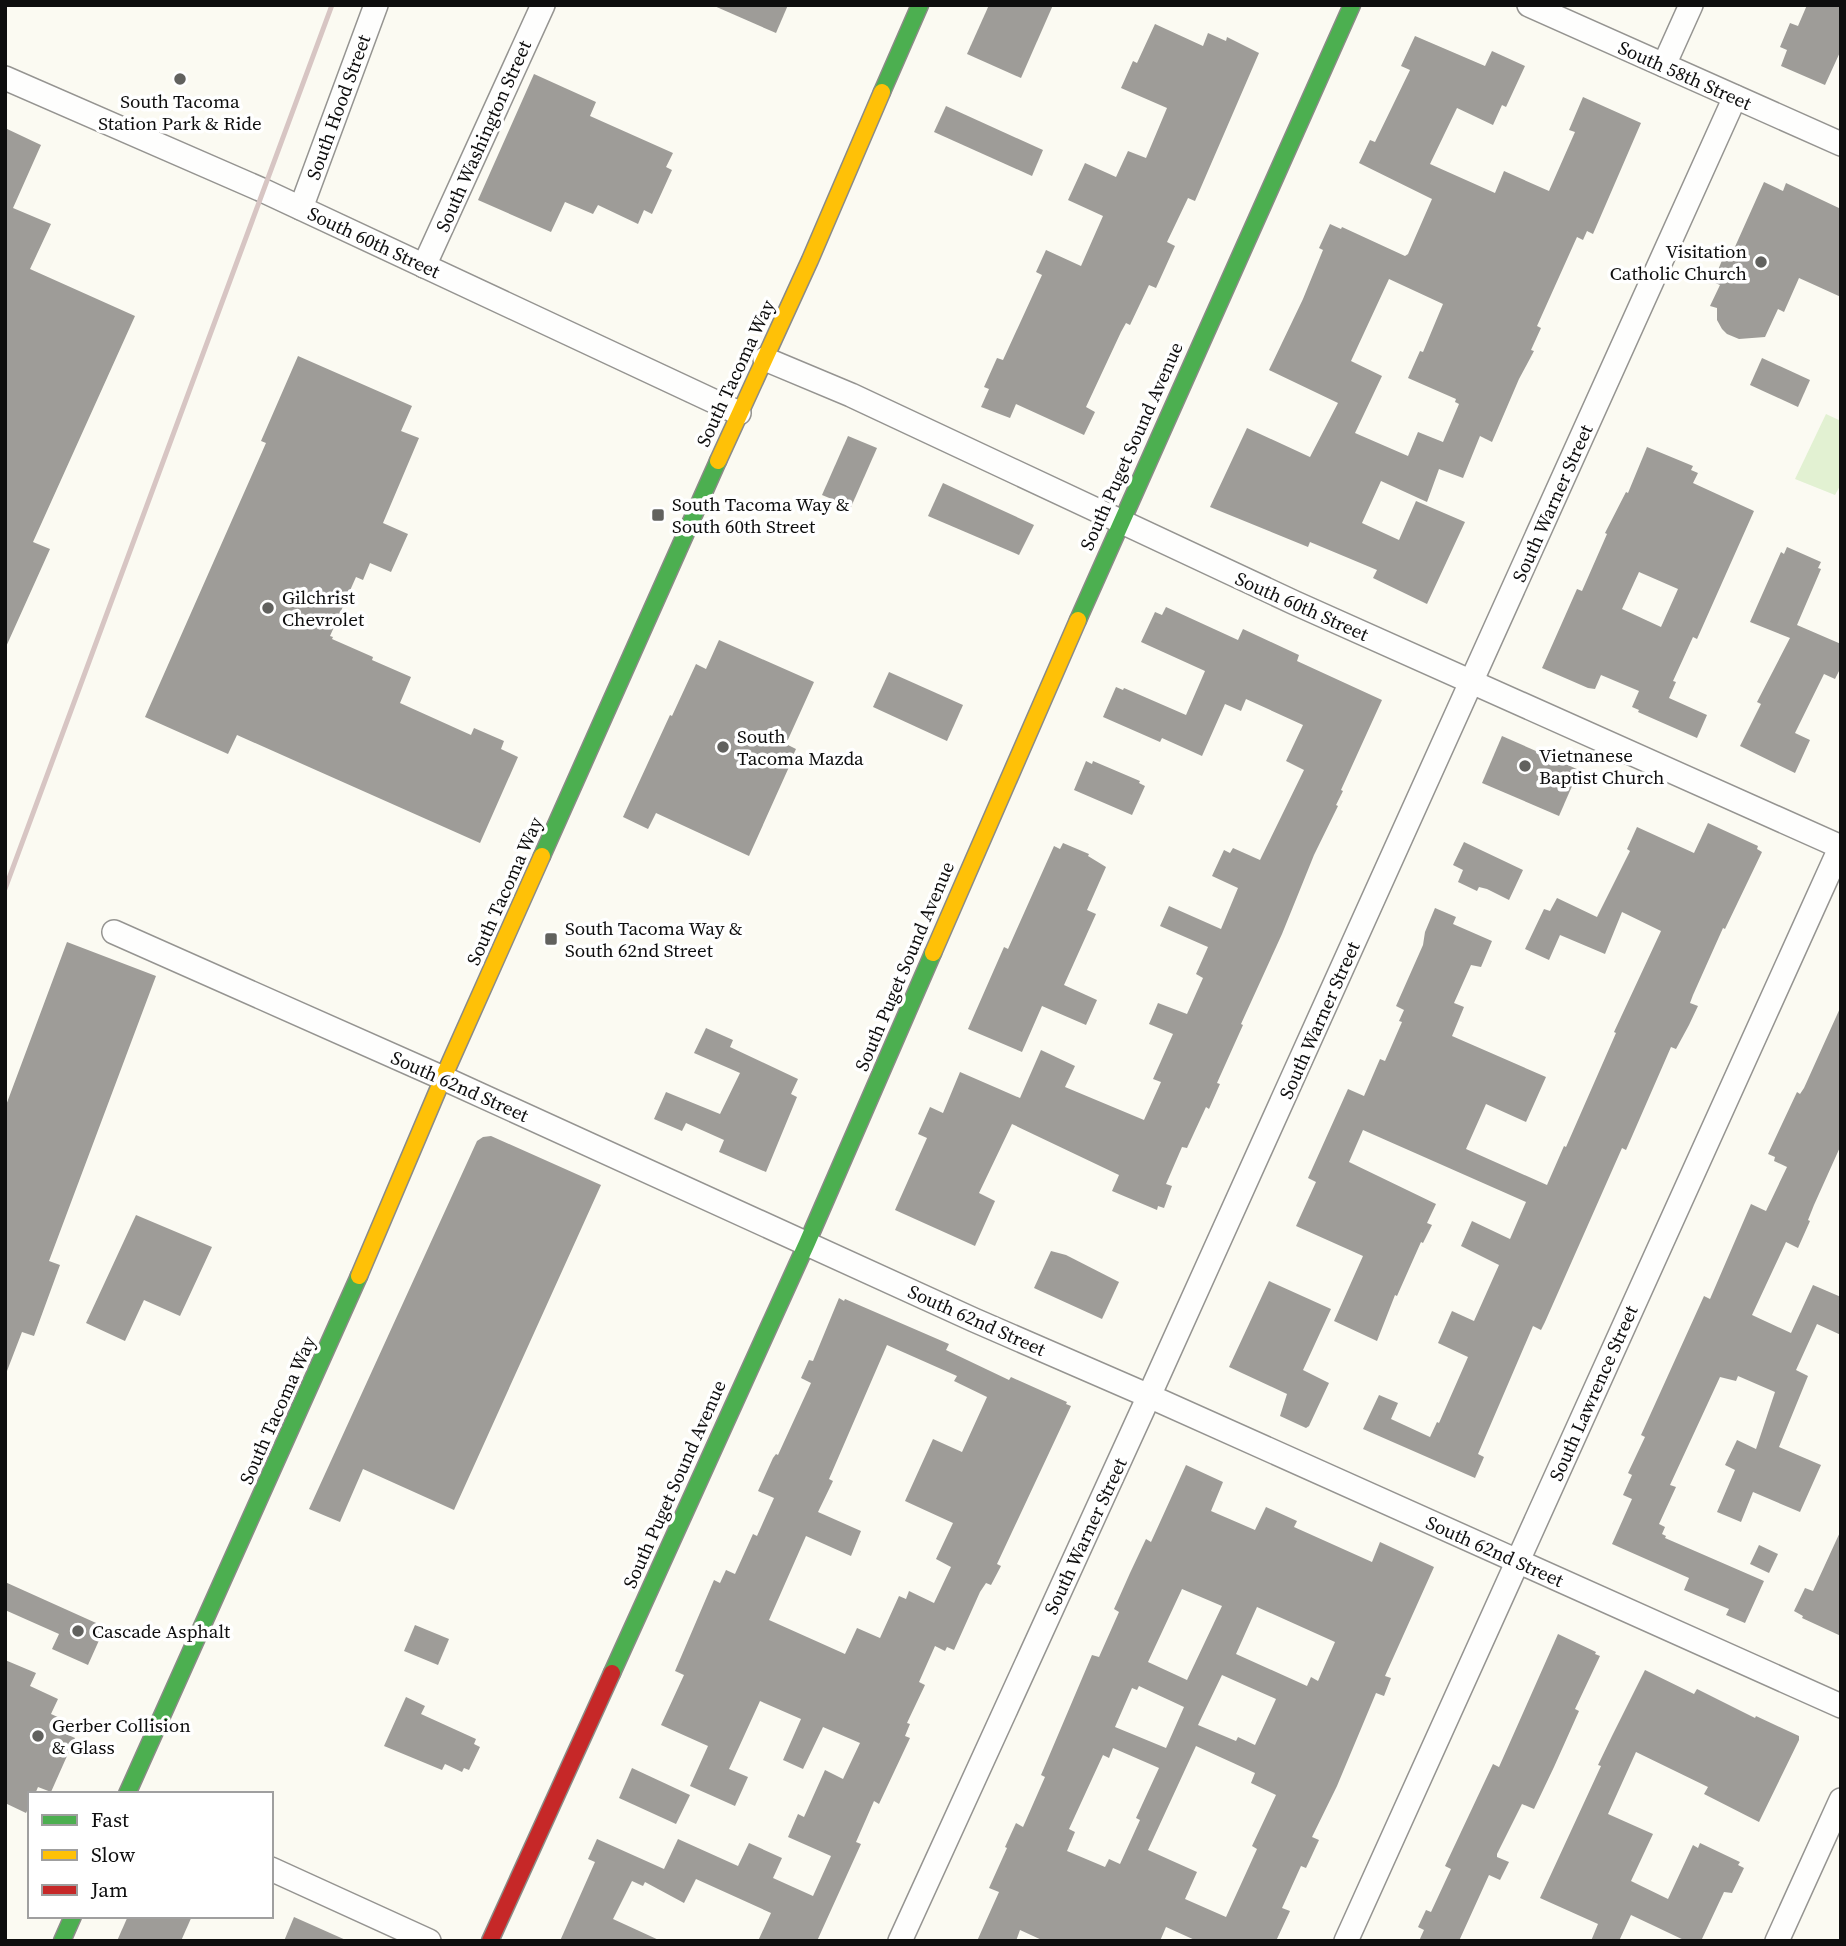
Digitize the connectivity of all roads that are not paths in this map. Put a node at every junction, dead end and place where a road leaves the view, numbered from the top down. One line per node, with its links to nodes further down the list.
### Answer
1 (376, 5): 11 (street, South Hood Street)
2 (543, 5): 12 (street, South Washington Street)
3 (920, 5): 13 (street, South Tacoma Way)
4 (1352, 5): 15 (street, South Puget Sound Avenue)
5 (1529, 5): 7 (street, South 58th Street)
6 (1691, 5): 7 (street)
7 (1664, 65): 9 (street, South 58th Street)
8 (5, 78): 11 (street, South 60th Street)
9 (1735, 97): 10 (street, South 58th Street); 16 (street, South Warner Street)
10 (1841, 144)
11 (301, 208): 12 (street, South 60th Street)
12 (424, 266): 14 (street, South 60th Street)
13 (765, 359): 14 (street, South Tacoma Way); 15 (street, South 60th Street)
14 (739, 413): 19 (street, South Tacoma Way)
15 (1120, 522): 16 (street, South 60th Street); 20 (street, South Puget Sound Avenue)
16 (1471, 682): 17 (street, South 60th Street); 21 (street, South Warner Street)
17 (1841, 847): 22 (street, South Lawrence Street)
18 (114, 932): 19 (street, South 62nd Street)
19 (443, 1078): 20 (street, South 62nd Street); 24 (street, South Tacoma Way)
20 (807, 1242): 21 (street, South 62nd Street); 30 (street, South Puget Sound Avenue)
21 (1149, 1396): 22 (street, South 62nd Street); 31 (street, South Warner Street)
22 (1517, 1561): 23 (street, South 62nd Street); 32 (street, South Lawrence Street)
23 (1841, 1706)
24 (128, 1792)
25 (1841, 1800): 33 (street)
26 (273, 1870): 29 (street)
27 (72, 1918): 28 (street)
28 (62, 1941)
29 (429, 1941)
30 (491, 1941)
31 (900, 1941)
32 (1346, 1941)
33 (1777, 1941)

